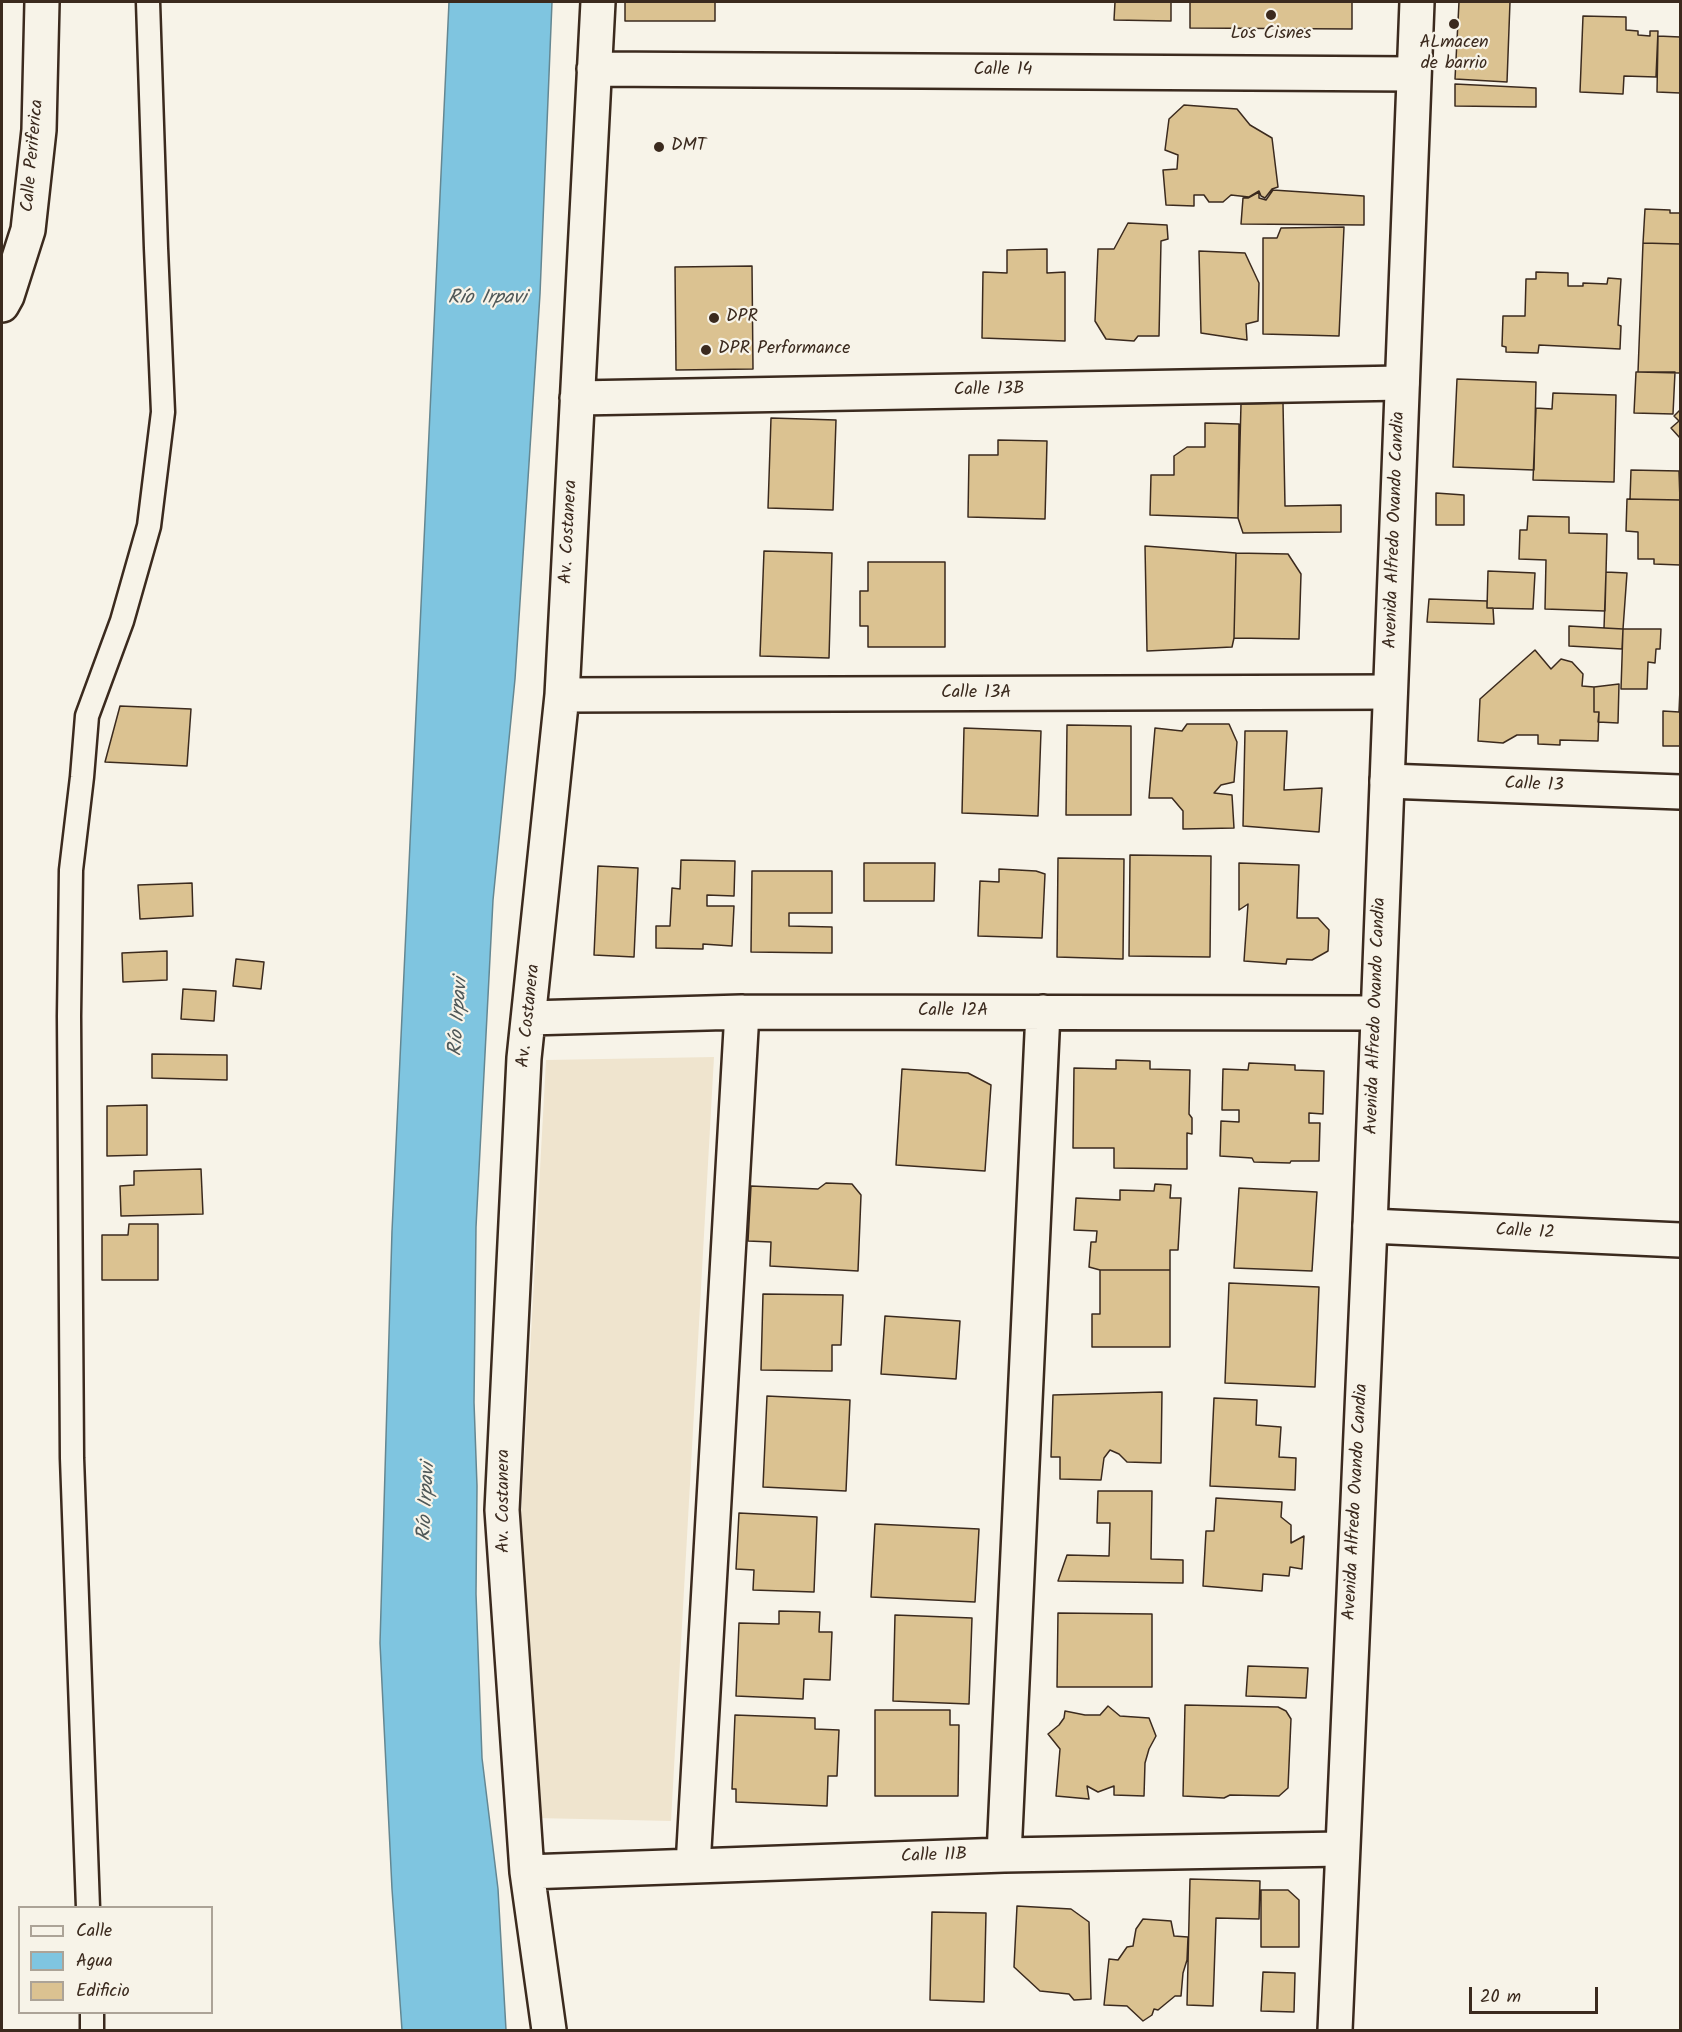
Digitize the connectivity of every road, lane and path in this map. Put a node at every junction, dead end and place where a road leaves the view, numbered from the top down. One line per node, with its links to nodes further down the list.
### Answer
1 (42, 2): 7 (street, Calle Periferica)
2 (148, 2): 24 (lane)
3 (598, 2): 5 (street, Av. Costanera)
4 (1418, 2): 6 (street, Avenida Alfredo Ovando Candia)
5 (594, 69): 6 (street, Calle 14); 9 (street, Av. Costanera)
6 (1413, 74): 8 (street, Avenida Alfredo Ovando Candia)
7 (2, 305)
8 (1402, 383): 9 (street, Calle 13B); 10 (street, Avenida Alfredo Ovando Candia)
9 (577, 398): 11 (street, Av. Costanera)
10 (1390, 692): 11 (street, Calle 13A); 12 (street, Avenida Alfredo Ovando Candia)
11 (562, 695): 17 (street, Av. Costanera)
12 (1387, 781): 13 (street, Calle 13); 16 (street, Avenida Alfredo Ovando Candia)
13 (1680, 792)
14 (742, 1012): 15 (street, Calle 12A); 17 (street, Calle 12A); 22 (street)
15 (1043, 1012): 16 (street, Calle 12A); 21 (street)
16 (1377, 1013): 18 (street, Avenida Alfredo Ovando Candia)
17 (529, 1018): 23 (street, Av. Costanera)
18 (1370, 1226): 19 (street, Calle 12); 20 (street, Avenida Alfredo Ovando Candia)
19 (1680, 1240)
20 (1341, 1849): 21 (street, Calle 11B); 28 (street, Avenida Alfredo Ovando Candia)
21 (1004, 1855): 22 (street, Calle 11B)
22 (693, 1866): 23 (street, Calle 11B)
23 (526, 1872): 27 (street, Av. Costanera)
24 (88, 1906)
25 (92, 2014): 26 (lane)
26 (92, 2031)
27 (549, 2031)
28 (1335, 2031)

